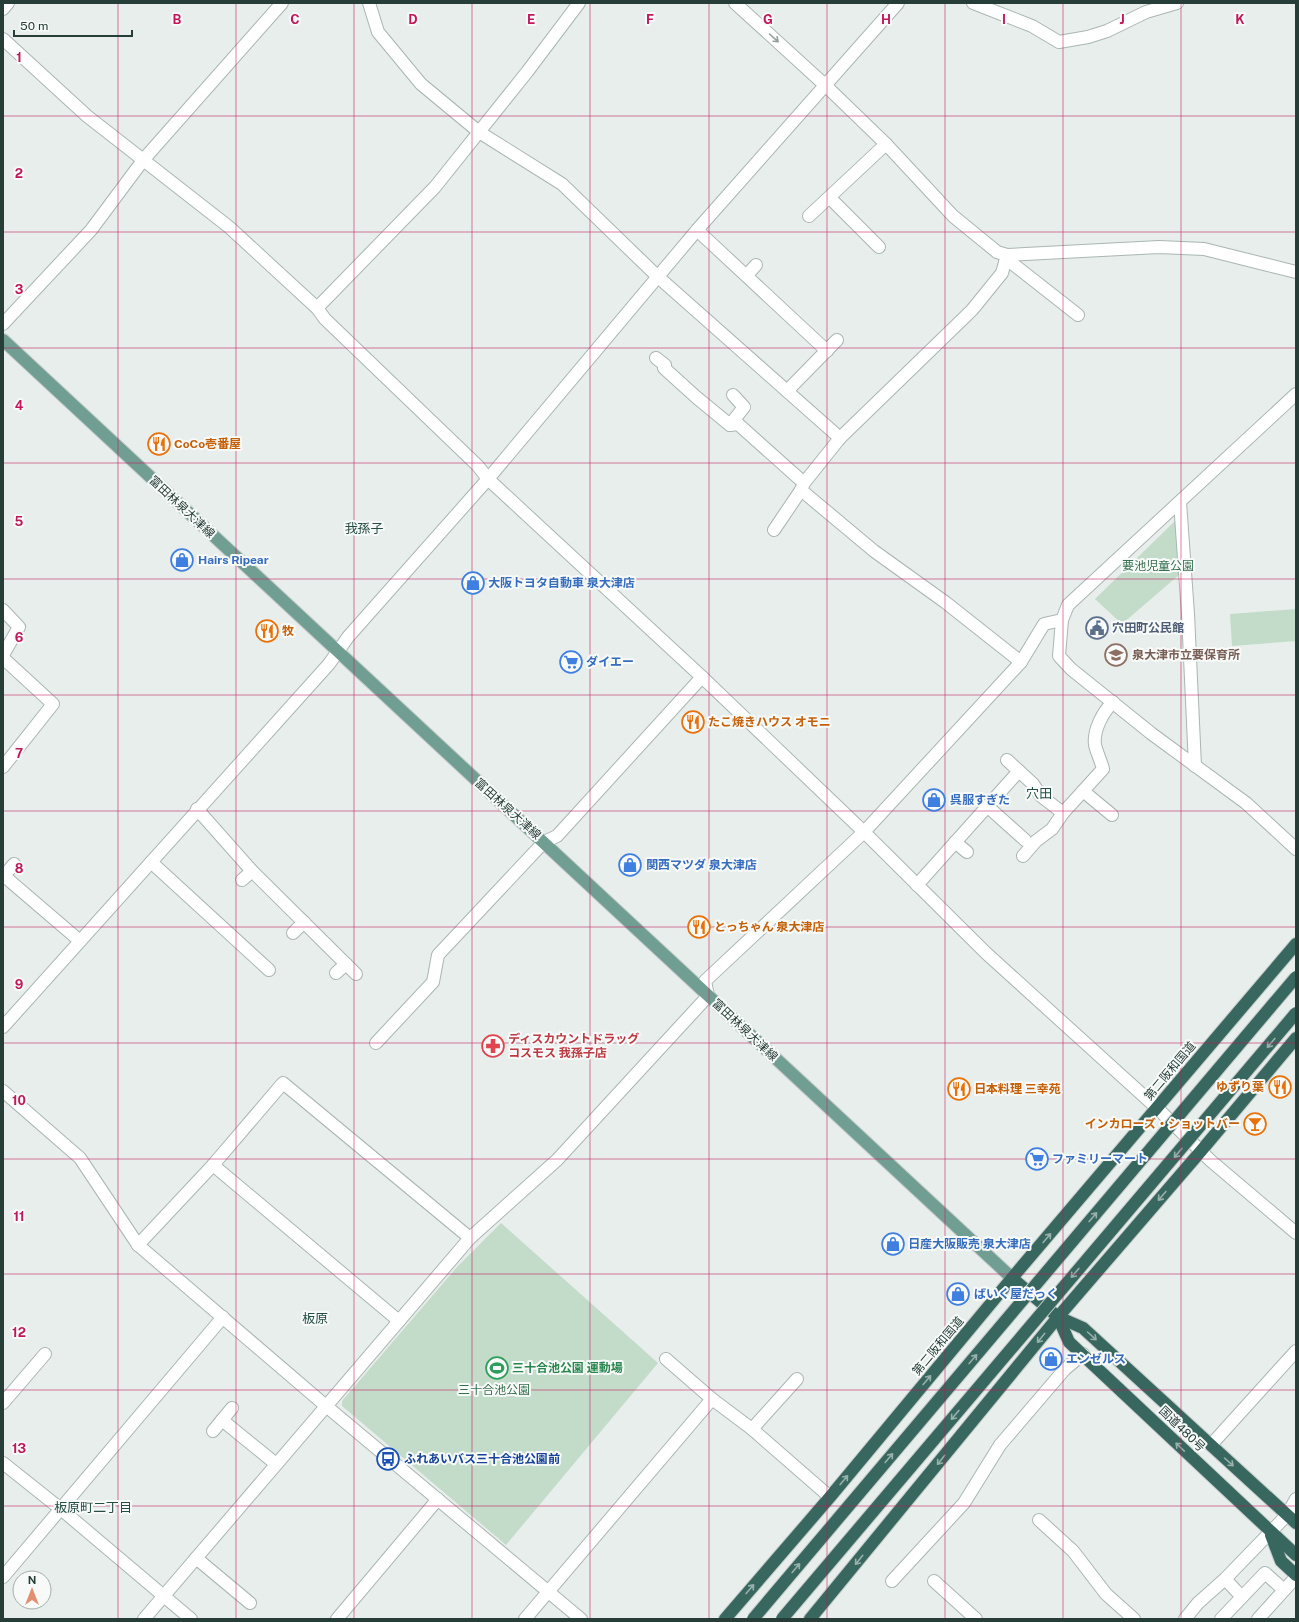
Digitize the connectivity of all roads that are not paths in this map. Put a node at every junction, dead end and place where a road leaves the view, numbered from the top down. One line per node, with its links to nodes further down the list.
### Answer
1 (8, 3): 9 (street)
2 (282, 3): 14 (street)
3 (369, 3): 12 (street)
4 (579, 3): 12 (street)
5 (734, 3): 11 (street, one-way to 11)
6 (898, 3): 11 (street)
7 (973, 3): 8 (street)
8 (1177, 3)
9 (3, 9)
10 (3, 39): 14 (street)
11 (826, 86): 13 (street); 17 (street)
12 (479, 132): 23 (street); 24 (street)
13 (886, 144): 15 (street); 19 (street)
14 (144, 159): 24 (street); 26 (street)
15 (830, 198): 16 (street); 18 (street)
16 (809, 216)
17 (697, 230): 22 (street); 23 (street)
18 (879, 246)
19 (1008, 255): 21 (street); 25 (street); 35 (street)
20 (756, 265): 22 (street)
21 (1296, 272)
22 (747, 275): 29 (street)
23 (657, 276): 31 (street); 36 (street)
24 (317, 308): 36 (street)
25 (1078, 315)
26 (3, 324)
27 (3, 340): 42 (main road, 富田林泉大津線)
28 (837, 340): 29 (street)
29 (827, 351): 31 (street)
30 (656, 358): 34 (street)
31 (787, 391): 35 (street)
32 (1296, 394): 38 (street)
33 (733, 395): 34 (street)
34 (730, 425): 37 (street)
35 (840, 438): 37 (street)
36 (488, 479): 42 (street); 46 (street)
37 (802, 487): 39 (street); 45 (street)
38 (1180, 502): 41 (street); 49 (street)
39 (774, 530)
40 (3, 610): 43 (street)
41 (1062, 620): 45 (street); 47 (street)
42 (338, 651): 54 (street); 59 (main road, 富田林泉大津線)
43 (3, 654)
44 (3, 658): 50 (street)
45 (1021, 662): 57 (street)
46 (702, 677): 57 (street); 59 (street)
47 (1113, 702): 49 (street); 52 (street)
48 (1007, 760): 51 (street)
49 (1195, 766): 61 (street)
50 (3, 767)
51 (1019, 771): 53 (street); 55 (street)
52 (1083, 791): 55 (street); 56 (street)
53 (987, 806): 58 (street); 60 (street)
54 (198, 809): 64 (street); 66 (street)
55 (1063, 813): 63 (street)
56 (1112, 815)
57 (864, 832): 69 (street); 79 (street)
58 (1025, 840)
59 (544, 842): 79 (main road, 富田林泉大津線); 83 (street)
60 (956, 842): 62 (street); 69 (street)
61 (1296, 849)
62 (967, 852)
63 (1022, 856)
64 (151, 862): 72 (street); 75 (street)
65 (14, 864): 67 (street)
66 (252, 871): 68 (street); 70 (street)
67 (3, 875): 72 (street)
68 (242, 880)
69 (917, 885): 85 (street)
70 (304, 922): 71 (street); 74 (street)
71 (293, 933)
72 (80, 941): 81 (street)
73 (1296, 944): 85 (highway, 第二阪和国道)
74 (346, 964): 76 (street); 77 (street)
75 (269, 970)
76 (336, 973)
77 (356, 974)
78 (1296, 977): 136 (highway, one-way to 78, bridge)
79 (708, 996): 89 (street); 91 (main road, 富田林泉大津線)
80 (1296, 1013): 137 (highway, one-way to 137, bridge)
81 (3, 1027)
82 (1296, 1038): 86 (highway)
83 (376, 1043)
84 (3, 1091): 90 (street)
85 (1157, 1108): 86 (street); 91 (highway, 第二阪和国道, one-way to 85)
86 (1202, 1151): 88 (street); 93 (highway, one-way to 93)
87 (213, 1165): 89 (street); 90 (street); 94 (street)
88 (1296, 1233)
89 (470, 1238): 94 (street)
90 (138, 1245): 92 (street)
91 (1012, 1278): 93 (highway, 国道480号); 110 (highway, 第二阪和国道, one-way to 91)
92 (223, 1317): 102 (street); 113 (street)
93 (1058, 1317): 97 (highway, 国道480号); 107 (highway, 国道480号, one-way to 107); 138 (highway, one-way to 138)
94 (399, 1321): 102 (street)
95 (1296, 1351): 107 (street)
96 (45, 1354): 101 (street)
97 (1083, 1354): 117 (highway, 国道480号, one-way to 97); 123 (street)
98 (666, 1359): 100 (street)
99 (797, 1379): 105 (street)
100 (712, 1399): 105 (street); 126 (street)
101 (3, 1403)
102 (326, 1406): 109 (street); 111 (street)
103 (232, 1408): 104 (street)
104 (222, 1420): 106 (street); 109 (street)
105 (752, 1429): 110 (street)
106 (213, 1431)
107 (1211, 1445): 114 (highway, 国道480号, one-way to 114)
108 (3, 1463): 113 (street)
109 (276, 1464): 119 (street)
110 (830, 1497): 135 (highway, 第二阪和国道, one-way to 110)
111 (438, 1499): 126 (street); 132 (street)
112 (1296, 1499): 114 (street)
113 (61, 1509): 121 (street); 127 (street)
114 (1287, 1514): 116 (highway, 国道480号); 117 (street)
115 (1039, 1520): 140 (street)
116 (1296, 1523)
117 (1270, 1532): 118 (highway, 国道480号); 120 (highway); 122 (street)
118 (1296, 1555)
119 (196, 1558): 127 (street); 129 (street)
120 (1296, 1576): 125 (street)
121 (3, 1577)
122 (1225, 1579): 128 (street); 141 (street)
123 (892, 1581)
124 (934, 1581): 139 (street)
125 (1284, 1590): 128 (street); 143 (street)
126 (548, 1591): 133 (street); 134 (street)
127 (164, 1596): 130 (street); 131 (street)
128 (1242, 1597): 142 (street)
129 (250, 1603)
130 (144, 1619)
131 (191, 1619)
132 (337, 1619)
133 (525, 1619)
134 (581, 1619)
135 (725, 1619)
136 (753, 1619)
137 (782, 1619)
138 (810, 1619)
139 (976, 1619)
140 (1134, 1619)
141 (1185, 1619)
142 (1221, 1619)
143 (1258, 1619)

